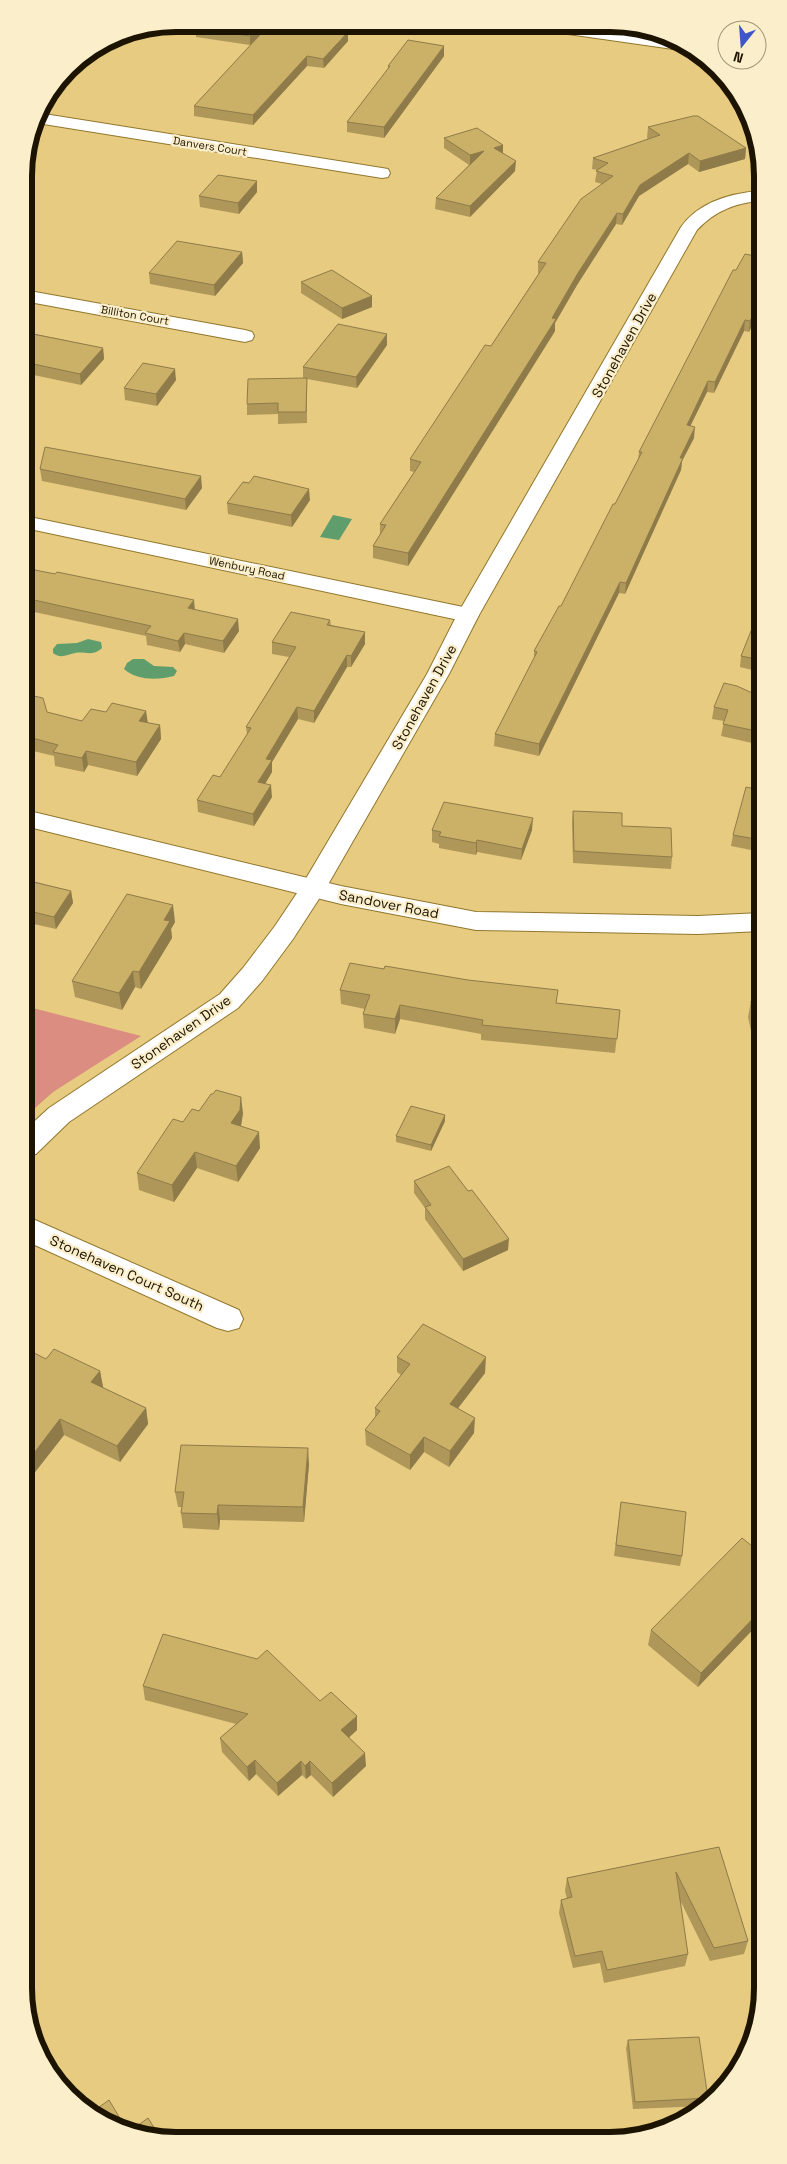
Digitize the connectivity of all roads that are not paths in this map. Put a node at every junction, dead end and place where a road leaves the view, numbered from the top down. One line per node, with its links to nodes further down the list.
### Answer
1 (589, 32): 2 (street)
2 (663, 43)
3 (44, 119): 4 (street, Danvers Court)
4 (382, 172)
5 (754, 197): 9 (street, Stonehaven Drive)
6 (33, 297): 7 (street, Billiton Court)
7 (245, 336)
8 (33, 524): 9 (street, Wenbury Road)
9 (468, 615): 11 (street, Stonehaven Drive)
10 (33, 820): 11 (street, Sandover Road)
11 (313, 888): 12 (street, Sandover Road); 13 (street, Stonehaven Drive)
12 (754, 922)
13 (32, 1140)
14 (32, 1231): 15 (street, Stonehaven Court South)
15 (228, 1319)

